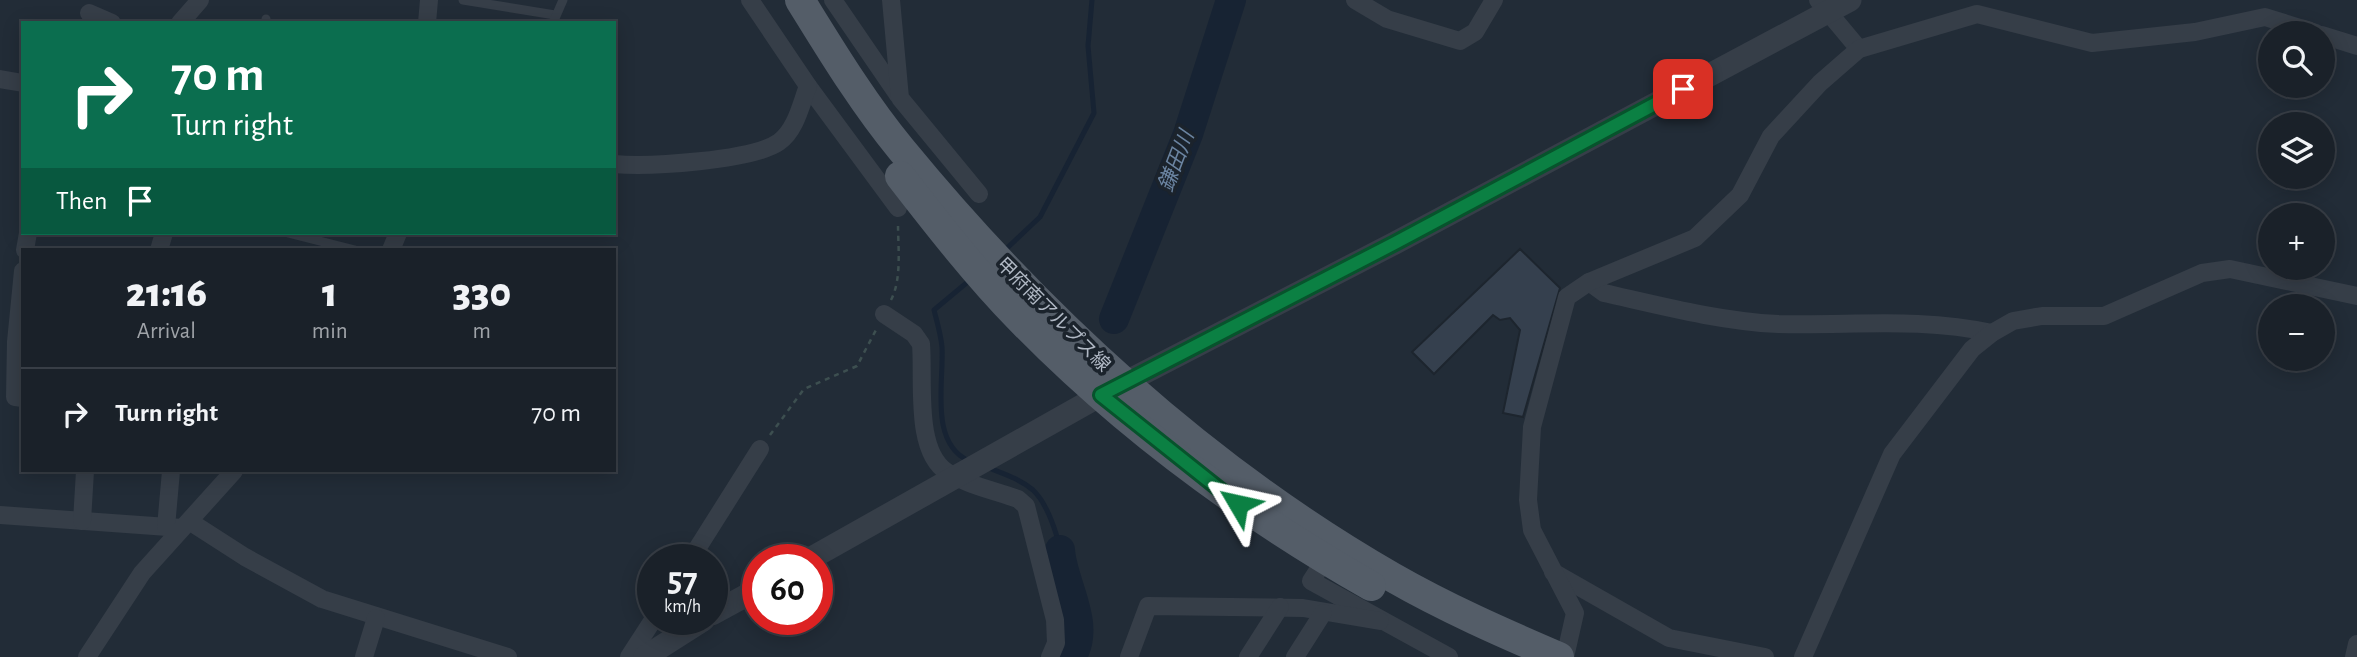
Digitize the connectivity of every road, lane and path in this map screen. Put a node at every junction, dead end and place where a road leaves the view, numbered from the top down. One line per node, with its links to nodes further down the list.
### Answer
1 (200, 0): 18 (street)
2 (429, 0): 19 (street)
3 (463, 0): 16 (lane)
4 (563, 0): 16 (lane)
5 (750, 0): 26 (street)
6 (778, 0): 39 (main road, 甲府南アルプス線)
7 (800, 0): 39 (main road, 甲府南アルプス線)
8 (833, 0): 27 (street)
9 (891, 0): 27 (street)
10 (1355, 0): 11 (street)
11 (1494, 0)
12 (1850, 0): 13 (street)
13 (1823, 6): 23 (street); 39 (street)
14 (1981, 7): 20 (street); 23 (street)
15 (89, 12): 17 (street)
16 (554, 19)
17 (108, 21)
18 (182, 21)
19 (427, 21)
20 (2278, 21)
21 (2335, 39): 22 (street)
22 (2357, 46)
23 (1859, 49): 33 (street)
24 (0, 79): 25 (street)
25 (21, 83)
26 (808, 86): 28 (street); 30 (street)
27 (900, 98): 29 (street)
28 (616, 164)
29 (979, 194)
30 (898, 208): 36 (path)
31 (296, 235): 32 (lane)
32 (347, 248)
33 (1589, 282): 37 (street); 52 (street)
34 (2357, 296): 37 (street)
35 (21, 310): 38 (street)
36 (884, 314): 41 (path); 45 (street)
37 (1992, 333): 74 (street)
38 (19, 350): 40 (street)
39 (1113, 389): 45 (street); 51 (main road, 甲府南アルプス線)
40 (21, 398)
41 (760, 449): 49 (street)
42 (85, 472): 47 (street)
43 (171, 472): 48 (street)
44 (233, 472): 48 (street)
45 (961, 474): 50 (street); 65 (street)
46 (0, 515): 47 (street)
47 (82, 521): 48 (street)
48 (179, 525): 55 (street); 60 (street)
49 (700, 544)
50 (833, 546)
51 (1331, 551): 56 (street); 70 (main road, 甲府南アルプス線); 71 (main road, 甲府南アルプス線)
52 (1553, 572): 72 (street); 73 (street)
53 (1280, 607): 54 (street); 66 (street); 67 (street)
54 (1323, 613): 56 (street); 68 (street)
55 (376, 618): 61 (street); 62 (street)
56 (1380, 621): 69 (street)
57 (643, 635): 63 (street)
58 (679, 635): 64 (street)
59 (2357, 644): 75 (street)
60 (87, 657)
61 (364, 657)
62 (508, 657)
63 (629, 657)
64 (645, 657)
65 (1050, 657)
66 (1129, 657)
67 (1248, 657)
68 (1296, 657)
69 (1450, 657)
70 (1512, 657)
71 (1559, 657)
72 (1565, 657)
73 (1765, 657)
74 (1803, 657)
75 (2354, 657)

